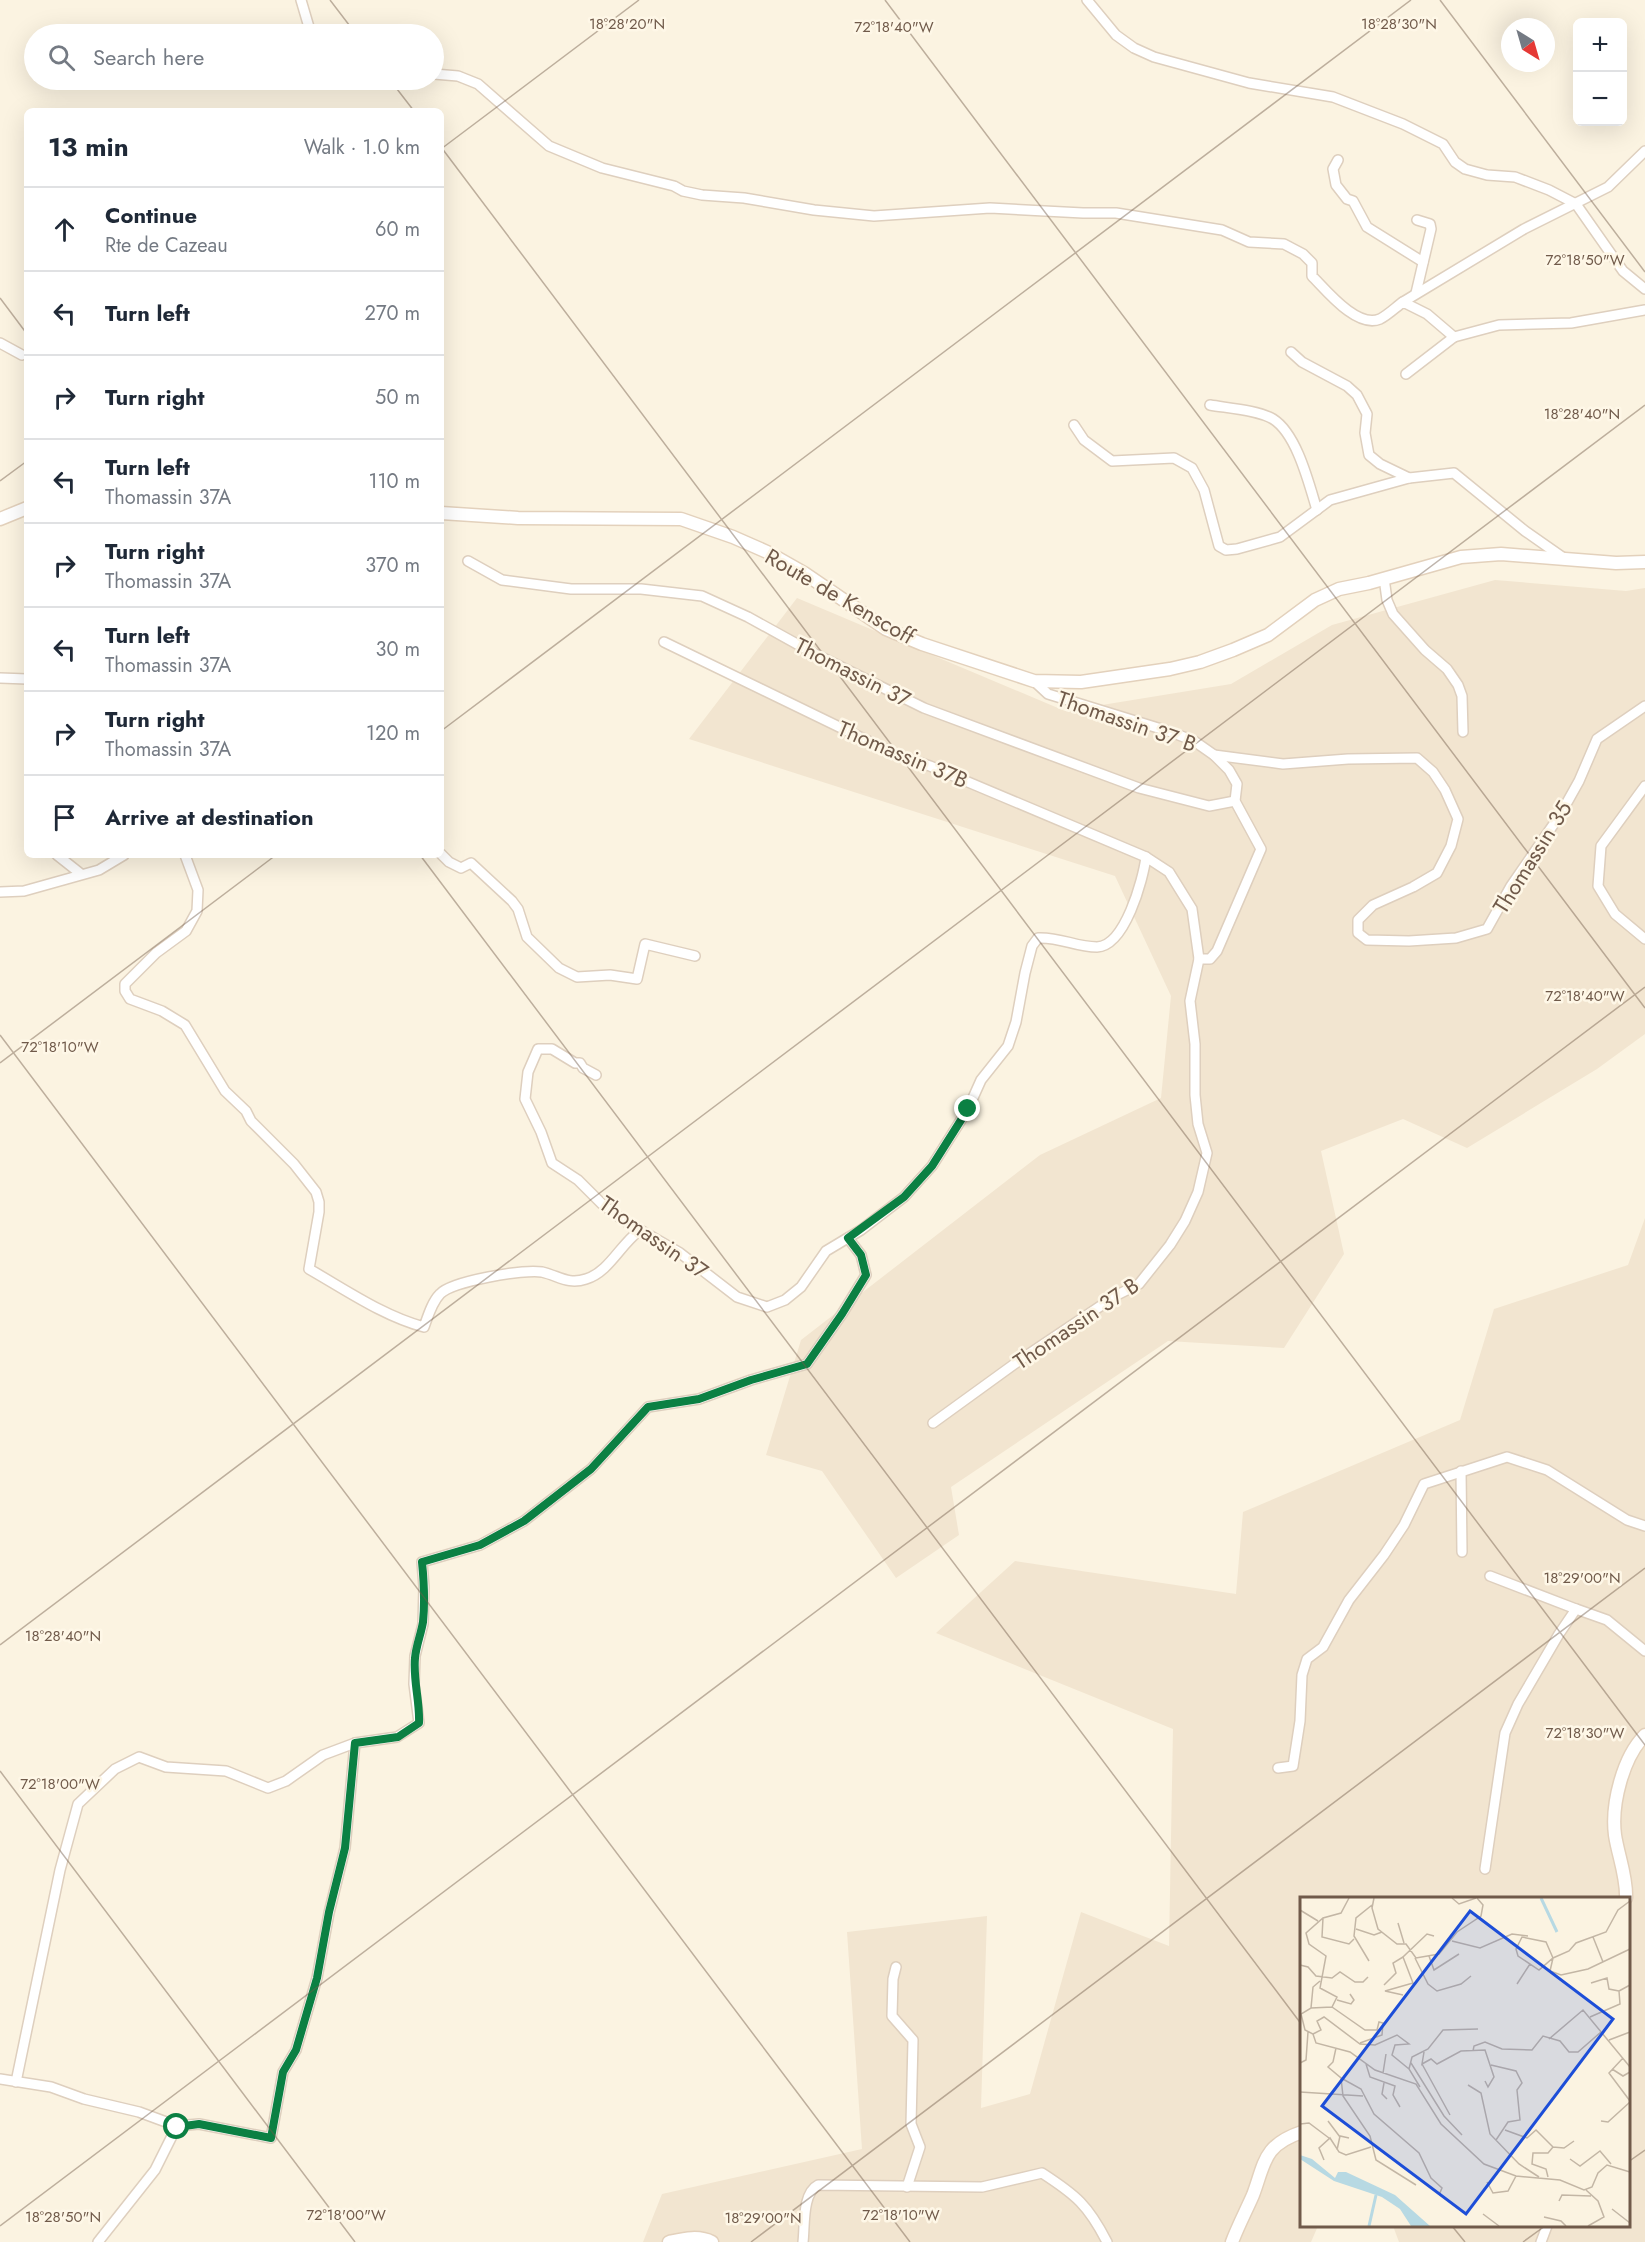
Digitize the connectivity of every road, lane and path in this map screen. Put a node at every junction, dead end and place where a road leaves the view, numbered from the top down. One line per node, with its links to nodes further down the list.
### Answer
1 (301, 0): 3 (street)
2 (1087, 0): 7 (street)
3 (309, 24)
4 (444, 75): 12 (street)
5 (1645, 151): 7 (street)
6 (1338, 160): 9 (street)
7 (1576, 204): 10 (street); 11 (street)
8 (1417, 220): 9 (street)
9 (1423, 262): 11 (street)
10 (1645, 289)
11 (1416, 293): 12 (street)
12 (1403, 302): 14 (street)
13 (1645, 310): 14 (street)
14 (1454, 337): 18 (street)
15 (0, 343): 17 (street)
16 (1291, 352): 21 (street)
17 (22, 355)
18 (1406, 374)
19 (1210, 405): 23 (street)
20 (1074, 425): 23 (street)
21 (1409, 478): 23 (street); 26 (street)
22 (24, 509): 25 (main road)
23 (1317, 510)
24 (444, 513): 33 (main road, Route de Kenscoff)
25 (0, 519)
26 (1567, 560): 28 (main road, Route de Kenscoff); 29 (main road, Route de Kenscoff)
27 (468, 561): 38 (street, Thomassin 37)
28 (1645, 562)
29 (1384, 578): 33 (main road, Route de Kenscoff); 35 (street)
30 (664, 642): 40 (street, Thomassin 37B)
31 (0, 678): 32 (street)
32 (24, 679)
33 (1034, 681): 36 (street, Thomassin 37 B)
34 (1645, 706): 36 (street, Thomassin 35)
35 (1463, 732)
36 (1215, 754): 38 (street, Thomassin 37 B)
37 (1645, 786): 46 (street)
38 (1235, 801): 48 (street, Thomassin 37 B)
39 (444, 857): 47 (street)
40 (1146, 857): 48 (street, Thomassin 37B); 51 (street, Thomassin 37)
41 (61, 858): 44 (street)
42 (119, 858): 44 (street)
43 (186, 858): 50 (street)
44 (81, 874): 45 (street)
45 (0, 892)
46 (1645, 939)
47 (695, 956)
48 (1199, 959): 52 (street, Thomassin 37 B)
49 (596, 1076): 50 (street, Thomassin 37)
50 (639, 1231): 51 (street, Thomassin 37)
51 (848, 1238): 60 (street)
52 (933, 1423)
53 (1461, 1471): 54 (street); 55 (street); 61 (street)
54 (1645, 1526)
55 (1462, 1552)
56 (1490, 1576): 57 (street)
57 (1576, 1609): 58 (street); 62 (street)
58 (1645, 1651)
59 (1645, 1735): 63 (main road)
60 (355, 1743): 66 (street); 67 (street)
61 (1278, 1768)
62 (1485, 1869)
63 (1626, 1897)
64 (896, 1967): 69 (street)
65 (0, 2079): 66 (street)
66 (16, 2082): 67 (street)
67 (177, 2127): 71 (street)
68 (1300, 2133): 76 (main road)
69 (907, 2187): 74 (street); 75 (street)
70 (1547, 2227): 77 (street)
71 (98, 2242)
72 (669, 2242): 73 (main road)
73 (712, 2242)
74 (802, 2242)
75 (1107, 2242)
76 (1232, 2242)
77 (1541, 2242)

